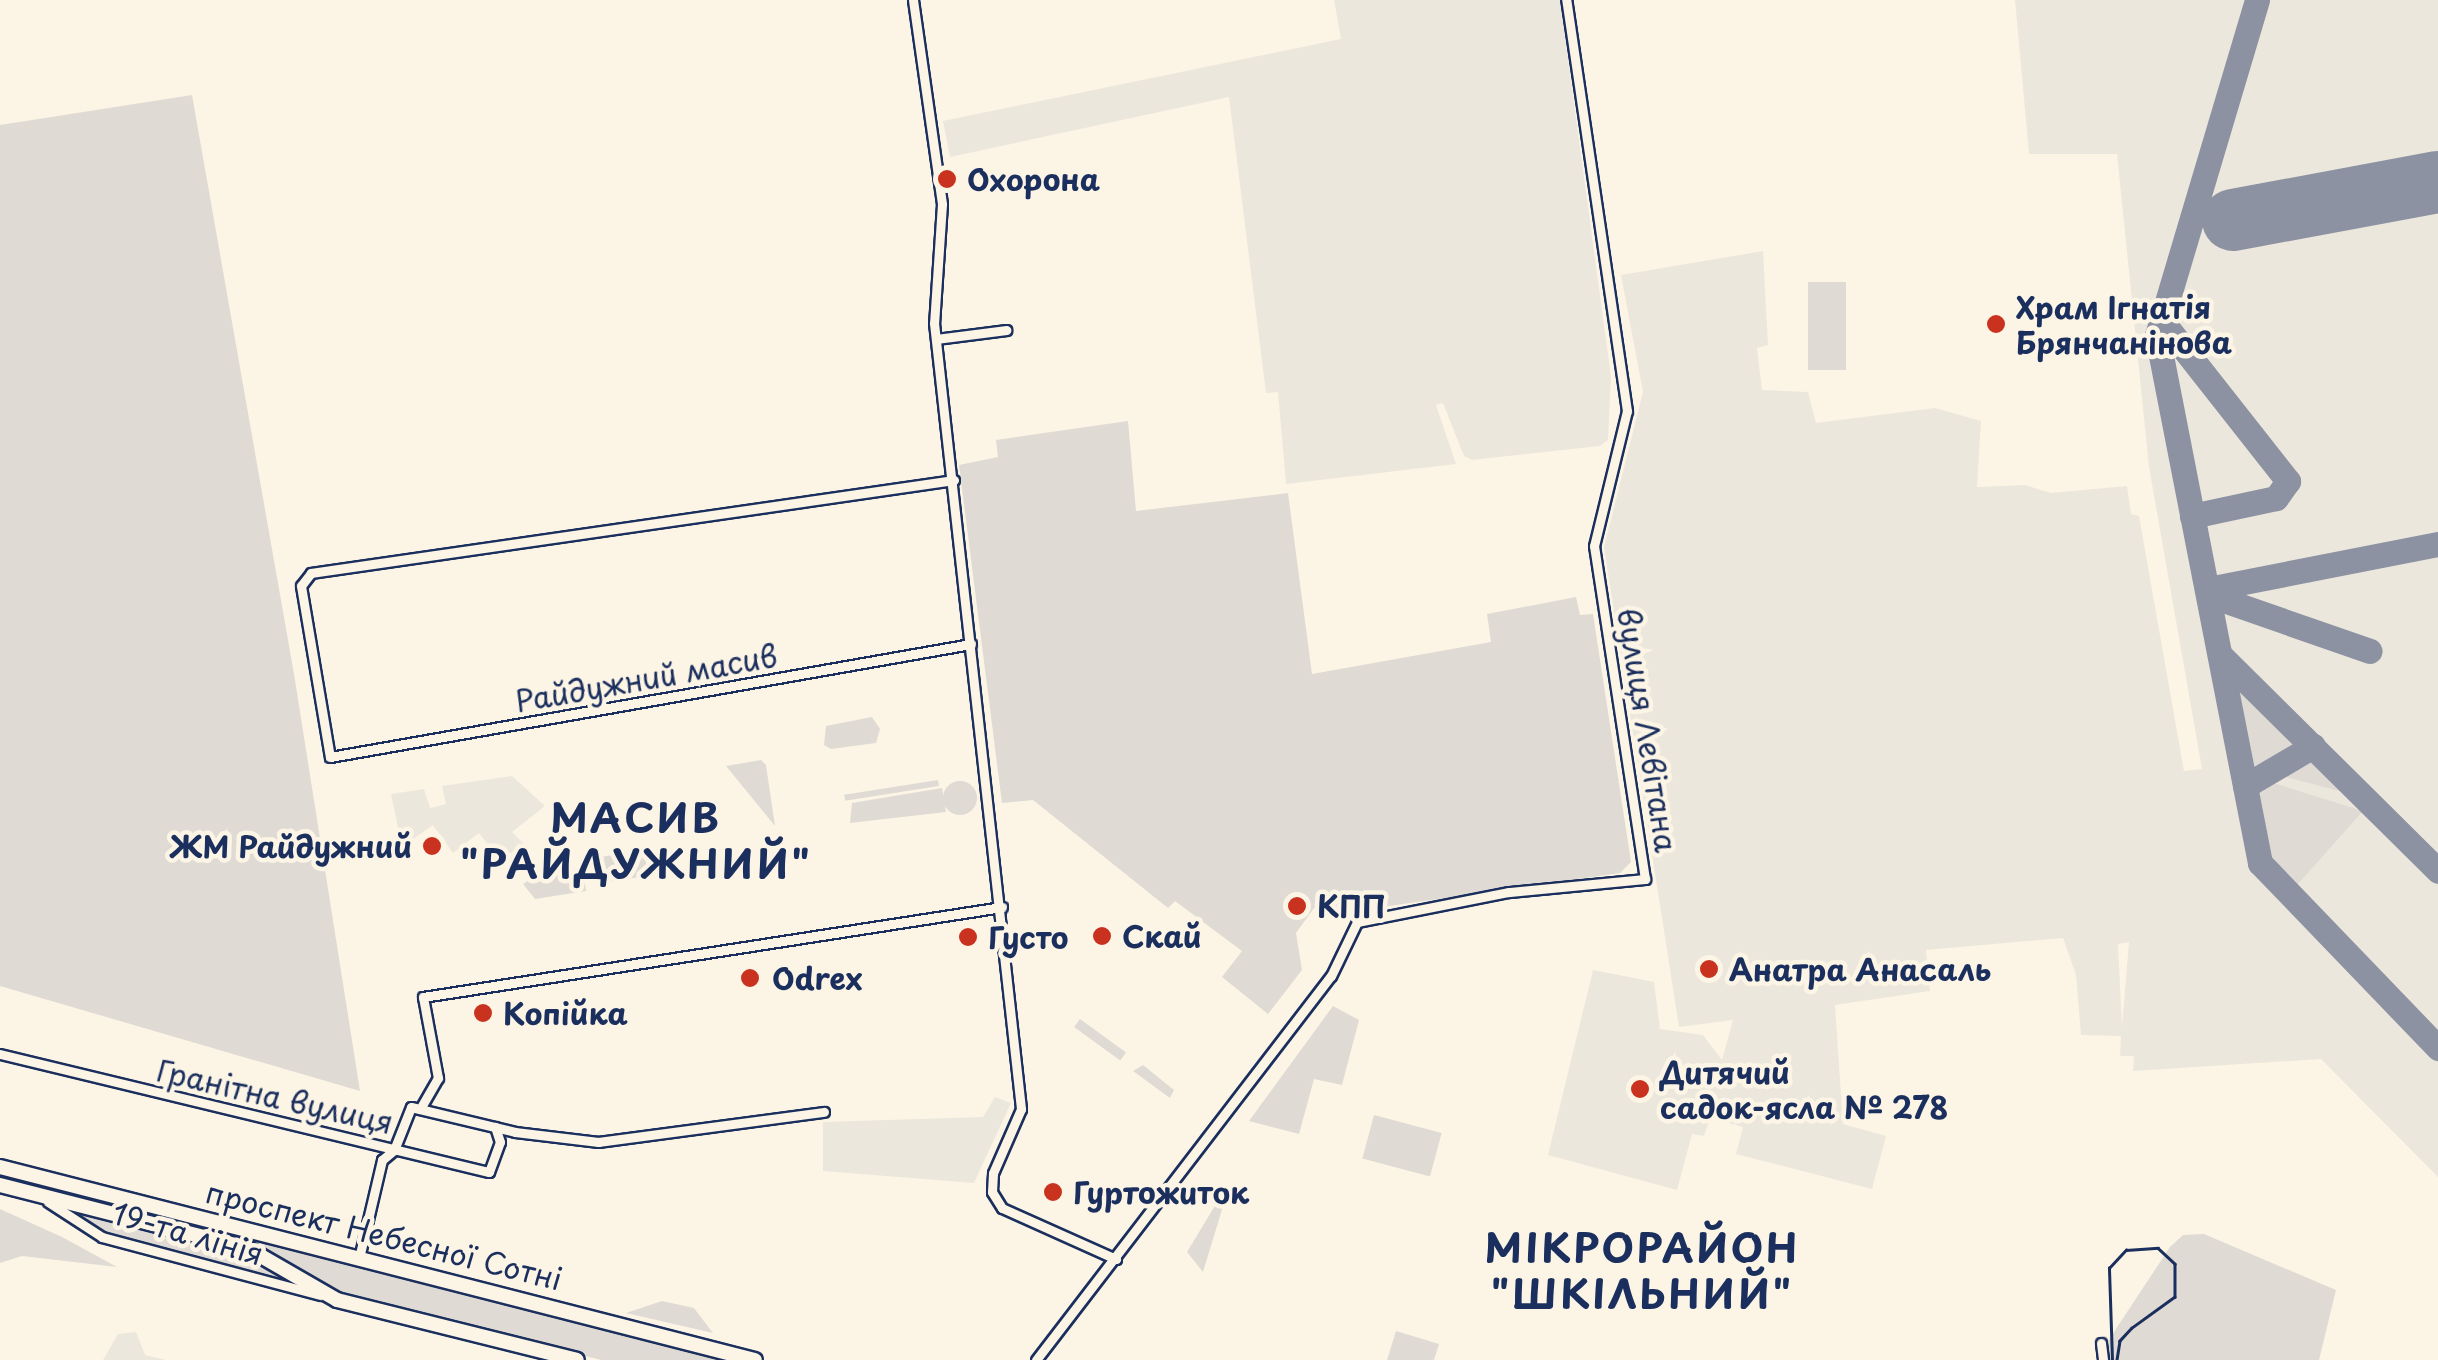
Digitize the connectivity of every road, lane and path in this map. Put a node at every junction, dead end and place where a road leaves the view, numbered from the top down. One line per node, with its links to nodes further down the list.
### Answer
1 (913, 0): 4 (street)
2 (1566, 0): 17 (street, вулиця Левітана)
3 (1006, 330): 4 (street)
4 (936, 339): 5 (street)
5 (954, 480): 6 (street); 6 (street, Райдужний масив)
6 (971, 644): 7 (street)
7 (1002, 907): 9 (street); 17 (street)
8 (0, 1054): 12 (street, Гранітна вулиця)
9 (420, 1109): 11 (street); 12 (street)
10 (824, 1112): 11 (street)
11 (495, 1127): 12 (street, Гранітна вулиця)
12 (394, 1150): 16 (street)
13 (0, 1166): 16 (main road, проспект Небесної Сотні)
14 (0, 1184): 15 (main road, проспект Небесної Сотні)
15 (34, 1192): 18 (main road, проспект Небесної Сотні); 18 (street, 19-та лінія)
16 (360, 1258): 21 (main road, проспект Небесної Сотні)
17 (1116, 1259): 22 (street, вулиця Левітана)
18 (337, 1300): 20 (main road, проспект Небесної Сотні)
19 (2101, 1343): 23 (street)
20 (577, 1360)
21 (755, 1360)
22 (1036, 1360)
23 (2103, 1360)

